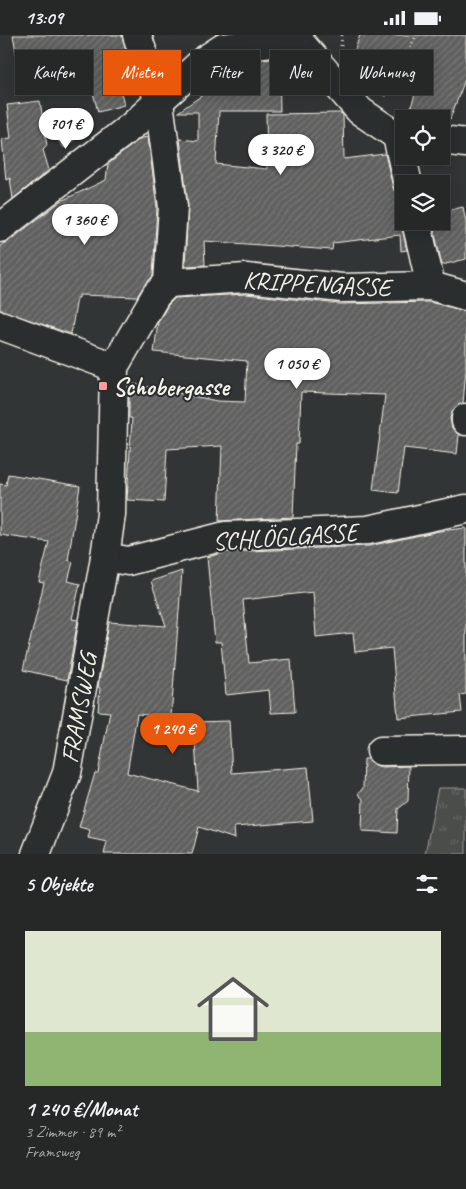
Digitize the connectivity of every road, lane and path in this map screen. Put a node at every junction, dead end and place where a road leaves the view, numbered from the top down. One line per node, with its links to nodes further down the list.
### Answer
1 (137, 35): 7 (street)
2 (342, 35): 5 (path)
3 (416, 35): 6 (path)
4 (298, 37): 7 (street); 8 (street)
5 (341, 49)
6 (383, 99)
7 (159, 102): 11 (street); 13 (street)
8 (395, 133)
9 (450, 141): 10 (street)
10 (466, 143)
11 (0, 229)
12 (418, 230): 14 (street)
13 (168, 283): 14 (street, KRIPPENGASSE); 17 (street)
14 (431, 286): 15 (street, KRIPPENGASSE)
15 (466, 296)
16 (0, 325): 17 (street)
17 (114, 367): 19 (street)
18 (466, 509): 19 (street, SCHLÖGLGASSE)
19 (104, 557): 22 (street, FRAMSWEG)
20 (466, 750): 21 (street)
21 (381, 751)
22 (36, 854)

